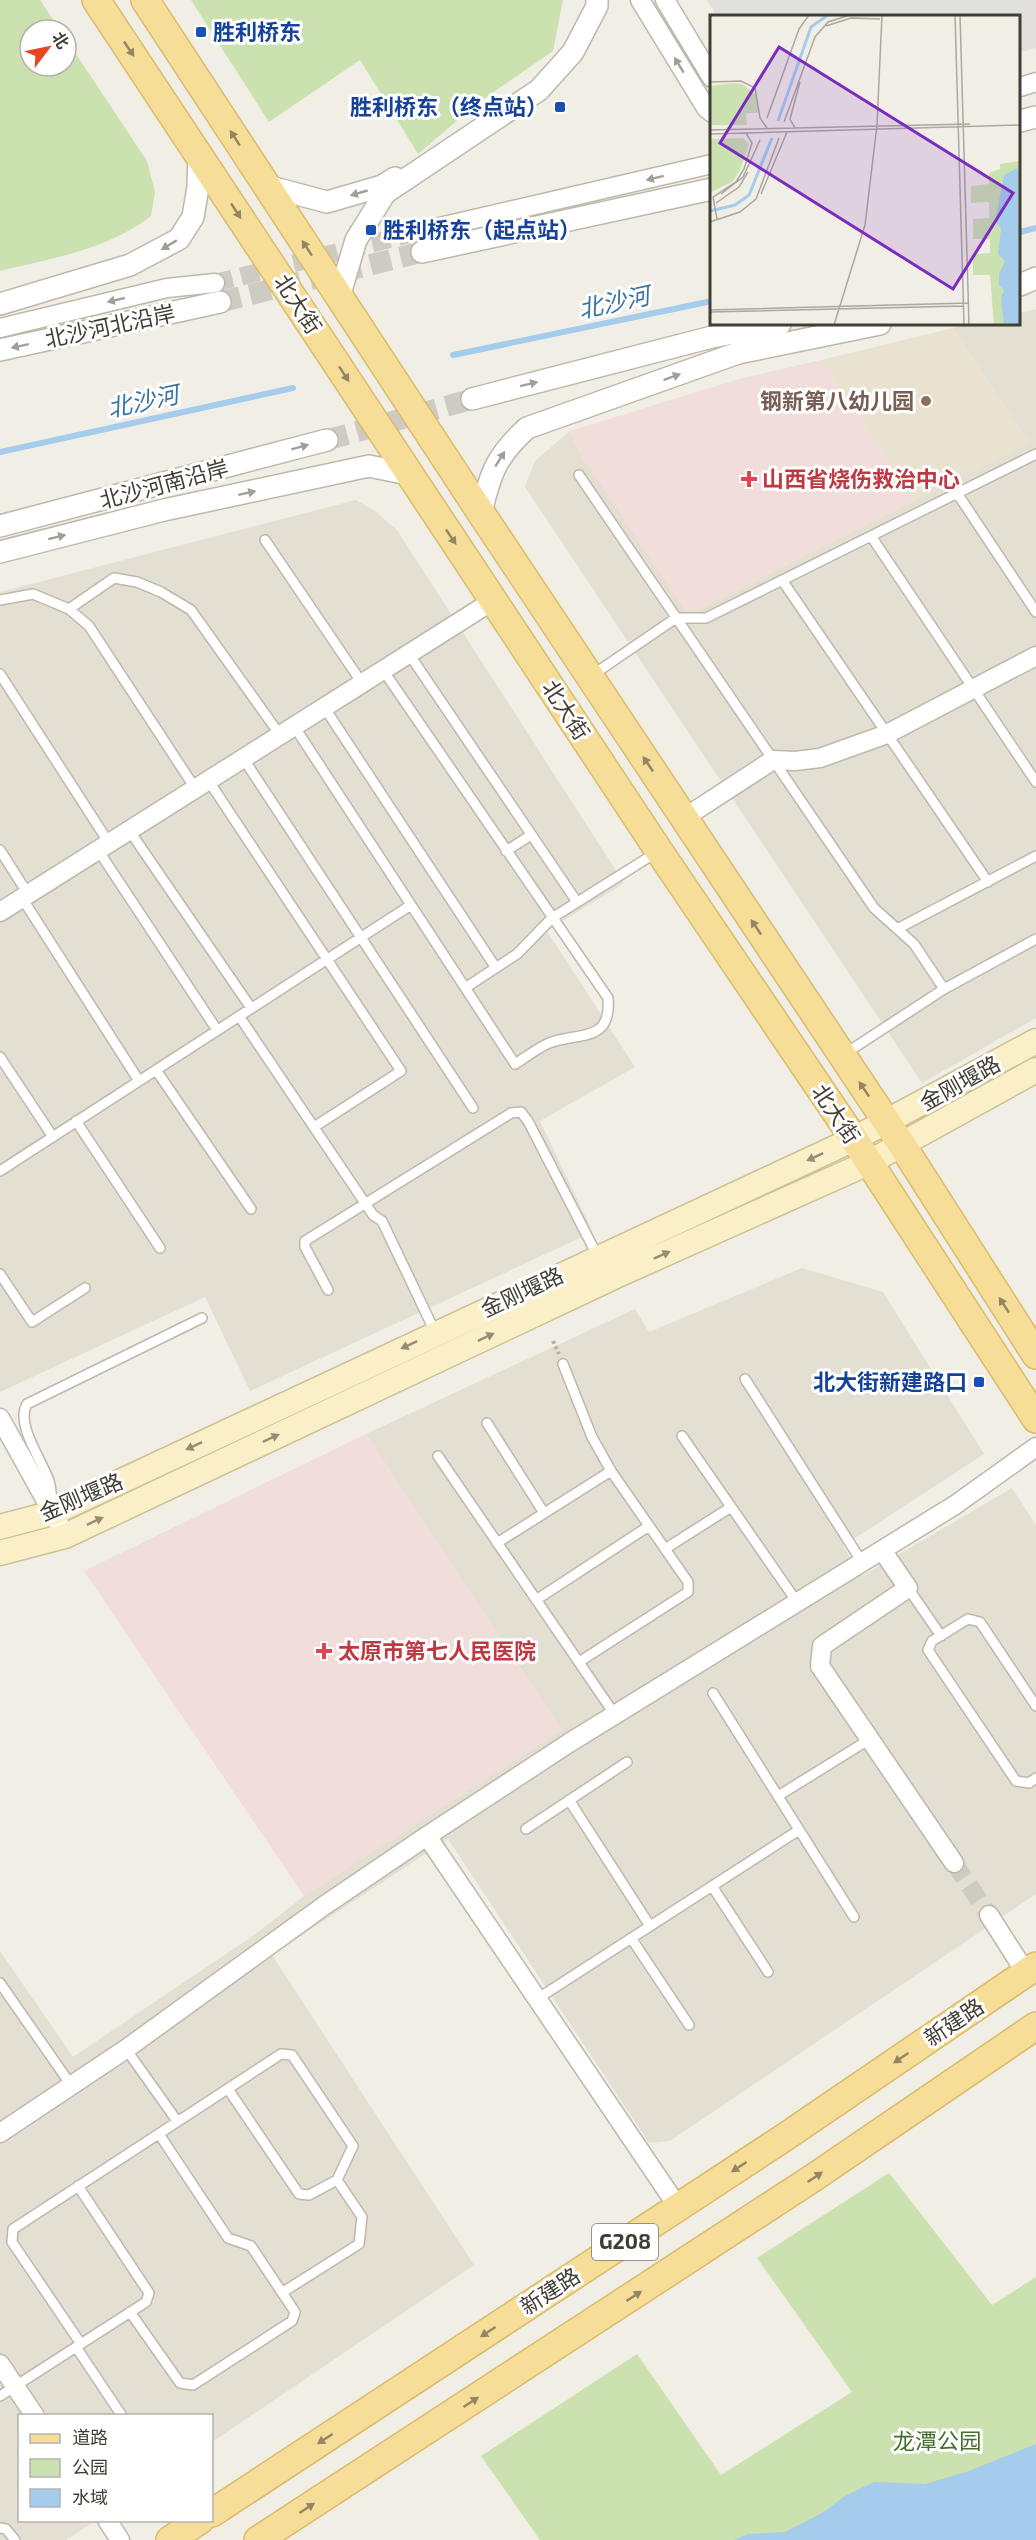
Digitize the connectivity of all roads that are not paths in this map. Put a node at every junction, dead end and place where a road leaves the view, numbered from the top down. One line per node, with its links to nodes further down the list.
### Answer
1 (96, 0): 13 (main road, 北大街, one-way to 13)
2 (145, 0): 15 (main road, 北大街, one-way to 2)
3 (590, 0): 15 (street, one-way to 15)
4 (597, 0): 22 (street)
5 (640, 0): 10 (street, one-way to 5)
6 (665, 0): 7 (street)
7 (710, 75)
8 (1036, 82): 9 (street)
9 (1021, 87)
10 (710, 111)
11 (1036, 117): 12 (street)
12 (1021, 121)
13 (199, 154): 23 (street, one-way to 23); 31 (main road, 北大街, one-way to 31)
14 (710, 165): 17 (street, one-way to 17)
15 (267, 186): 22 (main road, 北大街, one-way to 15)
16 (710, 189): 17 (street)
17 (420, 242)
18 (1036, 276): 19 (street); 20 (street)
19 (1021, 278)
20 (1021, 284)
21 (218, 292): 26 (street, one-way to 26); 27 (street, 北沙河北沿岸, one-way to 27)
22 (339, 297): 34 (main road, 北大街)
23 (0, 304)
24 (770, 326): 28 (street, one-way to 24)
25 (870, 326): 34 (street, one-way to 25)
26 (0, 328)
27 (0, 350)
28 (472, 399)
29 (327, 440): 35 (street, 北沙河南沿岸, one-way to 29)
30 (1036, 454): 33 (lane)
31 (408, 474): 38 (street, one-way to 31); 41 (main road, 北大街, one-way to 41)
32 (579, 475): 44 (lane)
33 (957, 493): 36 (lane); 43 (lane)
34 (481, 513): 49 (main road, 北大街)
35 (0, 526)
36 (871, 536): 39 (lane); 51 (lane)
37 (265, 540): 50 (lane)
38 (0, 552)
39 (782, 580): 44 (lane); 54 (lane)
40 (0, 600): 42 (lane)
41 (494, 600): 45 (street); 65 (main road, 北大街)
42 (69, 609): 53 (lane); 58 (lane)
43 (1036, 612)
44 (676, 618): 49 (lane); 56 (lane)
45 (409, 654): 47 (street); 61 (lane)
46 (1036, 656): 51 (street)
47 (383, 670): 50 (street); 64 (lane)
48 (0, 674): 62 (lane)
49 (590, 677): 59 (main road, 北大街, one-way to 49)
50 (362, 683): 52 (street)
51 (974, 688): 54 (street); 57 (lane)
52 (324, 707): 53 (street); 77 (lane)
53 (287, 731): 55 (street); 70 (lane)
54 (887, 734): 56 (street); 67 (lane)
55 (243, 758): 58 (street); 74 (lane)
56 (773, 760): 59 (street); 73 (lane)
57 (1036, 782)
58 (202, 784): 60 (street); 76 (lane)
59 (684, 818): 84 (main road, 北大街, one-way to 59)
60 (129, 830): 62 (street); 80 (lane)
61 (531, 835): 64 (lane); 69 (lane)
62 (104, 846): 68 (street); 82 (lane)
63 (0, 850): 68 (lane)
64 (506, 851): 72 (lane)
65 (659, 851): 69 (lane); 94 (main road, 北大街)
66 (1036, 856): 67 (lane)
67 (988, 882): 73 (lane)
68 (25, 896): 71 (street); 88 (lane)
69 (577, 902): 72 (lane)
70 (411, 905): 74 (lane); 78 (lane)
71 (0, 912)
72 (552, 918): 77 (lane); 78 (lane)
73 (897, 929): 79 (lane)
74 (360, 937): 76 (lane); 89 (lane)
75 (1036, 939): 79 (lane)
76 (327, 959): 80 (lane); 92 (lane)
77 (496, 968): 78 (lane)
78 (465, 988)
79 (944, 989): 84 (lane)
80 (251, 1008): 81 (lane)
81 (239, 1016): 82 (lane); 92 (lane)
82 (218, 1030): 86 (lane)
83 (1036, 1041): 91 (main road, 金刚堰路)
84 (841, 1056): 91 (main road, 北大街, one-way to 84)
85 (0, 1057): 93 (lane)
86 (156, 1070): 88 (lane); 99 (lane)
87 (1036, 1070): 95 (main road)
88 (139, 1081): 90 (lane)
89 (473, 1108)
90 (76, 1121): 93 (lane); 100 (lane)
91 (886, 1123): 94 (main road, 金刚堰路); 95 (main road, 北大街)
92 (314, 1127): 98 (lane)
93 (53, 1137): 97 (lane)
94 (854, 1139): 96 (main road, 北大街); 101 (main road, 金刚堰路, one-way to 101)
95 (902, 1145): 96 (main road); 107 (main road, 北大街, one-way to 95)
96 (868, 1163): 106 (main road, one-way to 96); 111 (main road, 北大街)
97 (0, 1171)
98 (365, 1203): 101 (lane); 104 (lane); 106 (lane)
99 (251, 1209)
100 (160, 1248)
101 (598, 1257): 106 (main road, 金刚堰路)
102 (0, 1274): 103 (lane)
103 (85, 1288)
104 (328, 1290)
105 (202, 1318): 118 (lane)
106 (441, 1344): 118 (main road, 金刚堰路, one-way to 118); 122 (main road, one-way to 106)
107 (1036, 1355)
108 (563, 1364): 116 (lane)
109 (745, 1379): 127 (lane)
110 (0, 1418): 118 (street)
111 (1036, 1419)
112 (487, 1423): 119 (lane)
113 (682, 1436): 117 (lane)
114 (1036, 1447): 125 (street)
115 (438, 1456): 123 (lane)
116 (611, 1471): 119 (lane); 120 (lane)
117 (731, 1507): 124 (lane); 130 (lane)
118 (53, 1512): 121 (main road, 金刚堰路); 122 (street)
119 (544, 1513): 123 (lane)
120 (649, 1526): 124 (lane); 129 (lane)
121 (0, 1527)
122 (65, 1536): 126 (main road)
123 (497, 1543): 129 (lane)
124 (665, 1549): 132 (lane)
125 (882, 1550): 127 (street); 128 (street)
126 (0, 1553)
127 (861, 1562): 130 (street)
128 (908, 1588): 131 (lane); 136 (street)
129 (536, 1600): 132 (lane)
130 (797, 1602): 135 (street)
131 (941, 1636): 134 (lane); 138 (lane)
132 (579, 1662): 135 (lane)
133 (713, 1693): 139 (lane)
134 (1036, 1706)
135 (615, 1714): 143 (street)
136 (870, 1739): 139 (lane); 144 (street)
137 (627, 1762): 140 (lane)
138 (1036, 1778)
139 (778, 1796): 142 (lane)
140 (569, 1800): 141 (lane); 148 (lane)
141 (526, 1829)
142 (799, 1830): 145 (lane); 147 (lane)
143 (427, 1836): 153 (street); 156 (street)
144 (954, 1863)
145 (712, 1886): 148 (lane); 151 (lane)
146 (989, 1915): 150 (street)
147 (854, 1917)
148 (650, 1926): 149 (lane)
149 (631, 1938): 153 (lane); 154 (lane)
150 (1031, 1969): 164 (main road, 新建路 / G208, one-way to 164)
151 (768, 1972)
152 (0, 1983): 157 (lane)
153 (537, 1999): 164 (street)
154 (689, 2025)
155 (1036, 2026): 179 (main road, G208, one-way to 155)
156 (126, 2049): 157 (street); 159 (lane)
157 (71, 2085): 160 (street)
158 (228, 2089): 159 (lane); 162 (lane); 162 (lane)
159 (177, 2121): 161 (lane)
160 (0, 2133)
161 (159, 2134): 163 (lane); 165 (lane)
162 (337, 2180): 165 (lane)
163 (78, 2186): 166 (lane); 167 (lane)
164 (678, 2207): 172 (main road, 新建路 / G208, one-way to 172)
165 (283, 2292): 166 (lane)
166 (130, 2312): 167 (lane)
167 (78, 2345): 169 (lane); 171 (lane)
168 (0, 2364): 169 (street)
169 (8, 2391): 170 (street)
170 (34, 2414)
171 (121, 2414)
172 (213, 2512)
173 (108, 2522): 177 (street)
174 (197, 2522): 178 (main road)
175 (0, 2528): 176 (lane)
176 (15, 2540)
177 (120, 2540)
178 (170, 2540)
179 (258, 2540)

